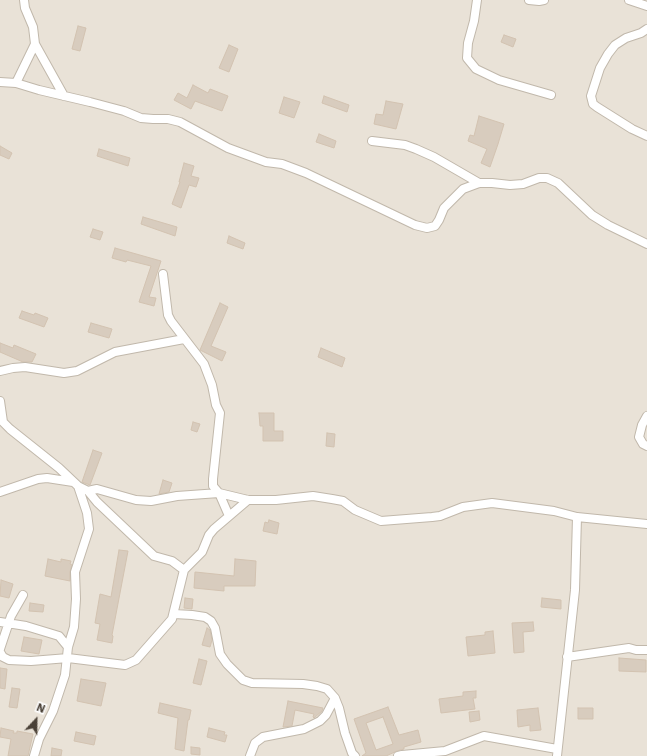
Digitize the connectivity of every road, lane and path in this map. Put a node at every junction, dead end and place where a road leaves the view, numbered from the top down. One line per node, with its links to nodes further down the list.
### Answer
1 (24, 0): 8 (street)
2 (477, 0): 11 (street)
3 (529, 0): 4 (street)
4 (544, 0)
5 (629, 0): 6 (street)
6 (647, 6)
7 (647, 28): 13 (street)
8 (35, 44): 10 (street); 12 (street)
9 (0, 82): 10 (street)
10 (16, 83): 12 (street)
11 (551, 95)
12 (64, 96): 15 (street)
13 (647, 136)
14 (372, 141): 15 (street)
15 (479, 184): 16 (street)
16 (647, 244)
17 (163, 274): 18 (street)
18 (184, 339): 19 (street); 26 (street)
19 (0, 371)
20 (0, 401): 23 (street)
21 (647, 416): 22 (street)
22 (647, 446)
23 (76, 484): 24 (street); 25 (street); 35 (street)
24 (88, 491): 26 (street); 31 (street)
25 (0, 492)
26 (218, 493): 27 (street); 28 (street)
27 (248, 500): 28 (street); 29 (street)
28 (229, 516): 31 (street)
29 (577, 517): 30 (street); 38 (street)
30 (647, 524)
31 (184, 570): 33 (street)
32 (23, 595): 34 (street)
33 (174, 614): 39 (street); 40 (street)
34 (4, 623): 35 (street); 37 (street)
35 (68, 647): 39 (street)
36 (647, 650): 38 (street)
37 (0, 651): 39 (street)
38 (567, 657): 43 (street)
39 (68, 658): 44 (street)
40 (335, 698): 41 (street); 42 (street)
41 (326, 715): 42 (street); 45 (street)
42 (342, 720): 46 (street)
43 (557, 753): 47 (street)
44 (34, 756)
45 (250, 756)
46 (355, 756)
47 (398, 756)

